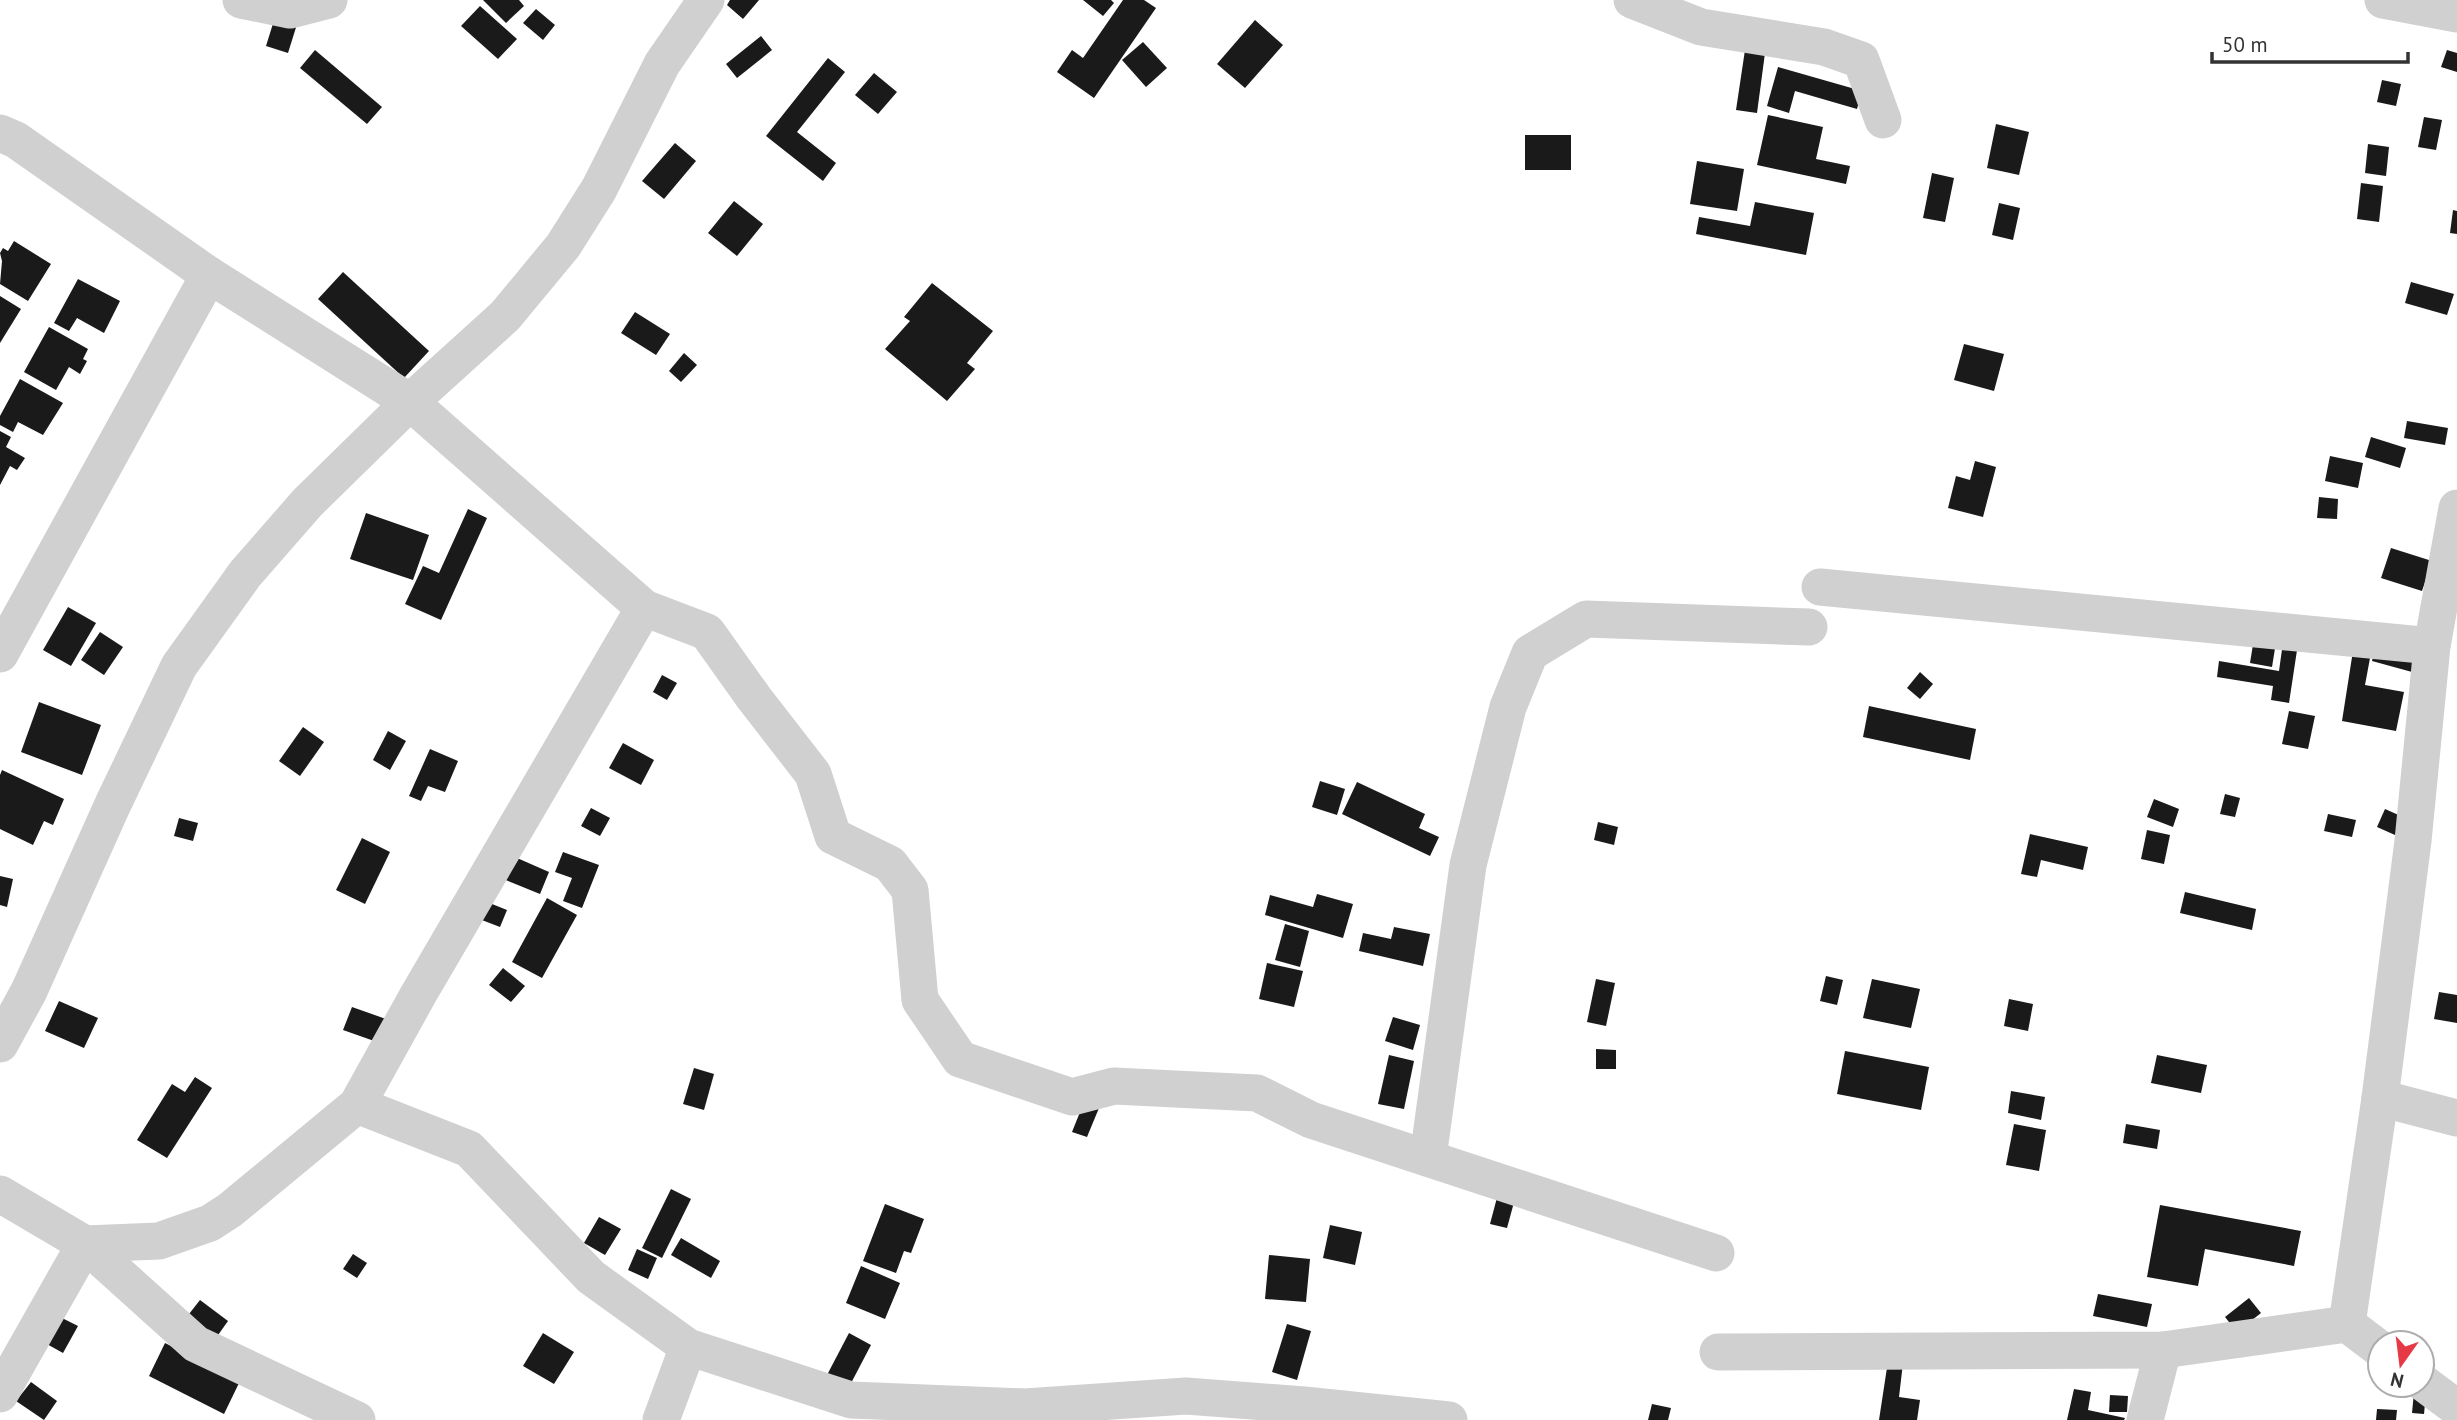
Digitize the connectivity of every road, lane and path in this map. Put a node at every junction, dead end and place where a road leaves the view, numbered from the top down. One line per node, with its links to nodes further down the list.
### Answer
1 (241, 0): 2 (street)
2 (329, 0)
3 (706, 0): 10 (street)
4 (1632, 0): 7 (street)
5 (2383, 0): 6 (street)
6 (2457, 14)
7 (1883, 120)
8 (5, 146): 9 (street)
9 (209, 275): 10 (street); 16 (street)
10 (410, 402): 13 (street); 17 (street)
11 (2457, 508): 15 (street)
12 (1820, 587): 15 (street)
13 (644, 608): 19 (street); 21 (street)
14 (1809, 627): 21 (street)
15 (2432, 646): 18 (street)
16 (0, 654)
17 (0, 1044)
18 (2380, 1098): 20 (street); 25 (street)
19 (357, 1105): 23 (street); 27 (street)
20 (2457, 1118)
21 (1428, 1158): 24 (street)
22 (0, 1194): 23 (street)
23 (85, 1244): 31 (street); 33 (street)
24 (1716, 1253)
25 (2347, 1324): 26 (street); 28 (street)
26 (2366, 1338)
27 (688, 1347): 34 (street); 35 (street)
28 (2163, 1350): 29 (street); 36 (street)
29 (1718, 1352)
30 (2436, 1392): 32 (street)
31 (0, 1394)
32 (2457, 1408)
33 (357, 1420)
34 (661, 1420)
35 (1449, 1420)
36 (2145, 1420)

